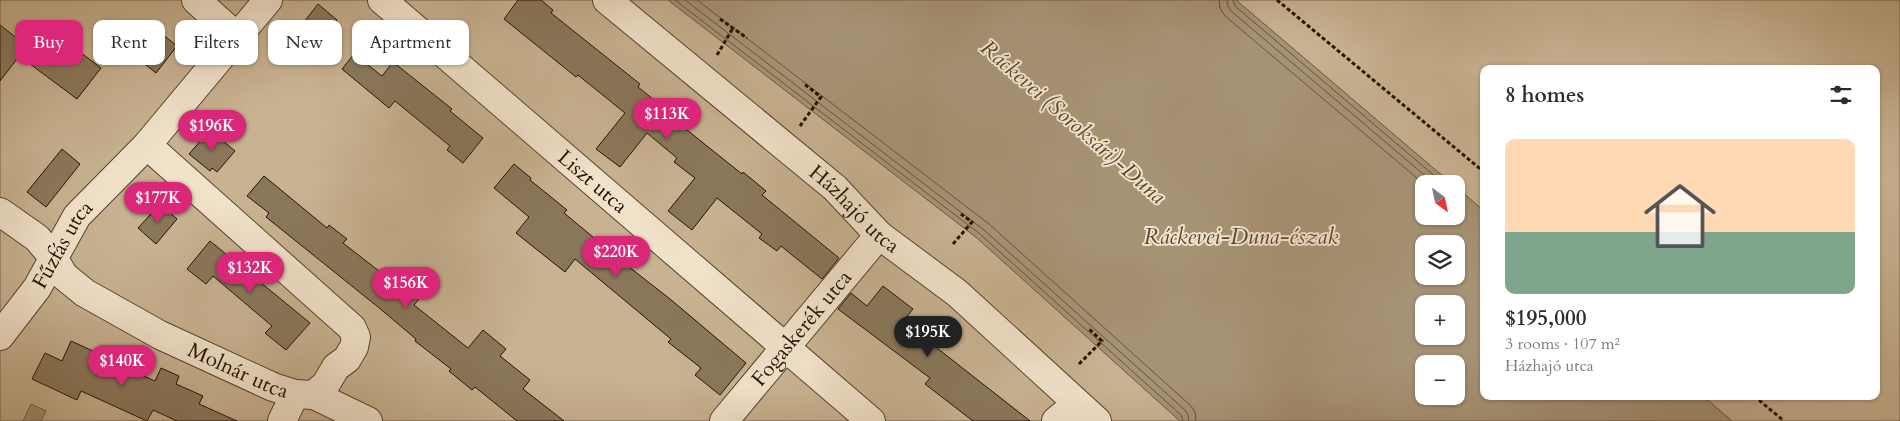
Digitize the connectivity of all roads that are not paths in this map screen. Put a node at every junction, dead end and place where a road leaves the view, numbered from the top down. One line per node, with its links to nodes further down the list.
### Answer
1 (196, 0): 5 (street)
2 (268, 0): 6 (street, Fűzfás utca)
3 (382, 0): 13 (street, Liszt utca)
4 (606, 0): 10 (street, Házhajó utca)
5 (218, 20)
6 (251, 20)
7 (214, 65): 8 (street, Fűzfás utca)
8 (147, 145): 11 (street, Fűzfás utca); 14 (street)
9 (0, 212): 11 (street, Molnár utca)
10 (879, 235): 13 (street, Fogaskerék utca); 15 (street, Házhajó utca)
11 (53, 257): 12 (street, Fűzfás utca); 14 (street, Molnár utca)
12 (0, 336)
13 (785, 348): 18 (street, Fogaskerék utca); 19 (street, Liszt utca)
14 (304, 395): 16 (street); 17 (street, Molnár utca)
15 (1087, 412): 20 (street)
16 (282, 421)
17 (368, 421)
18 (724, 421)
19 (871, 421)
20 (1056, 421)

